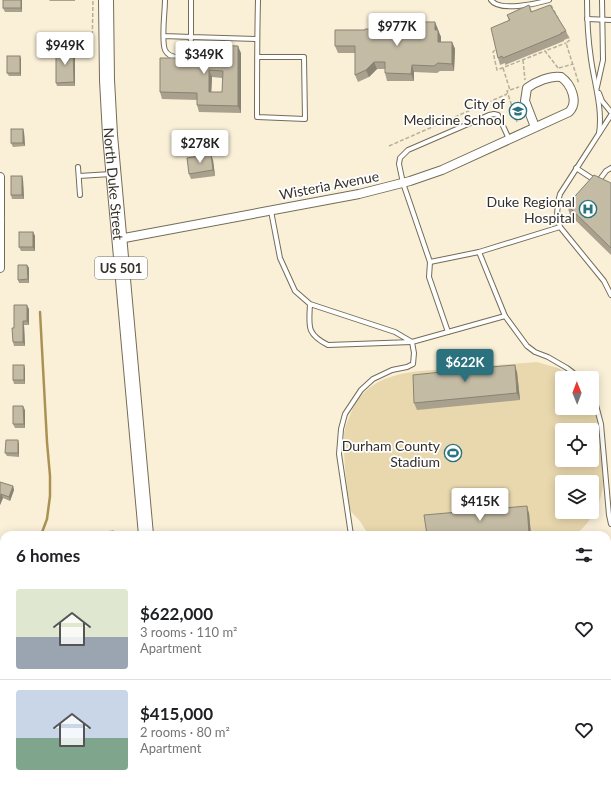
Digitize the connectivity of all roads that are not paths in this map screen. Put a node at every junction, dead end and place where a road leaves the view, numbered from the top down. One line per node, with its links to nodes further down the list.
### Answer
1 (106, 0): 25 (highway, North Duke Street / US 501)
2 (165, 0): 12 (lane)
3 (191, 0): 13 (lane)
4 (258, 0): 14 (lane)
5 (491, 0): 6 (lane)
6 (549, 0)
7 (587, 0): 9 (lane)
8 (602, 0): 10 (lane)
9 (587, 19): 10 (lane); 16 (lane)
10 (602, 20): 11 (lane); 16 (lane)
11 (611, 20)
12 (164, 36): 13 (lane); 13 (lane)
13 (191, 37): 14 (lane)
14 (258, 39): 15 (lane)
15 (257, 57): 15 (lane)
16 (597, 90): 17 (lane); 20 (lane)
17 (611, 112)
18 (611, 115): 20 (lane)
19 (535, 126): 19 (street, Wisteria Avenue); 21 (street, Wisteria Avenue)
20 (598, 135): 23 (lane)
21 (509, 139): 29 (street, Wisteria Avenue); 29 (lane)
22 (78, 167): 26 (lane)
23 (576, 168): 28 (lane); 35 (lane)
24 (611, 168): 28 (lane)
25 (113, 174): 26 (lane); 36 (highway, North Duke Street / US 501)
26 (79, 176): 31 (lane)
27 (0, 177): 33 (street)
28 (598, 182): 30 (lane)
29 (403, 183): 32 (street, Wisteria Avenue); 38 (lane)
30 (603, 185)
31 (80, 195)
32 (271, 210): 36 (street, Wisteria Avenue); 41 (lane)
33 (0, 216)
34 (0, 219): 39 (street)
35 (560, 227): 37 (lane); 40 (lane)
36 (119, 239): 48 (highway, North Duke Street / US 501)
37 (479, 252): 38 (lane); 42 (lane)
38 (430, 262): 43 (lane)
39 (0, 268)
40 (611, 295)
41 (310, 304): 44 (lane); 44 (lane)
42 (505, 316): 43 (lane); 45 (lane)
43 (448, 332): 44 (lane)
44 (412, 342): 49 (lane)
45 (571, 371)
46 (599, 415): 47 (lane)
47 (611, 524)
48 (146, 531)
49 (350, 531)

